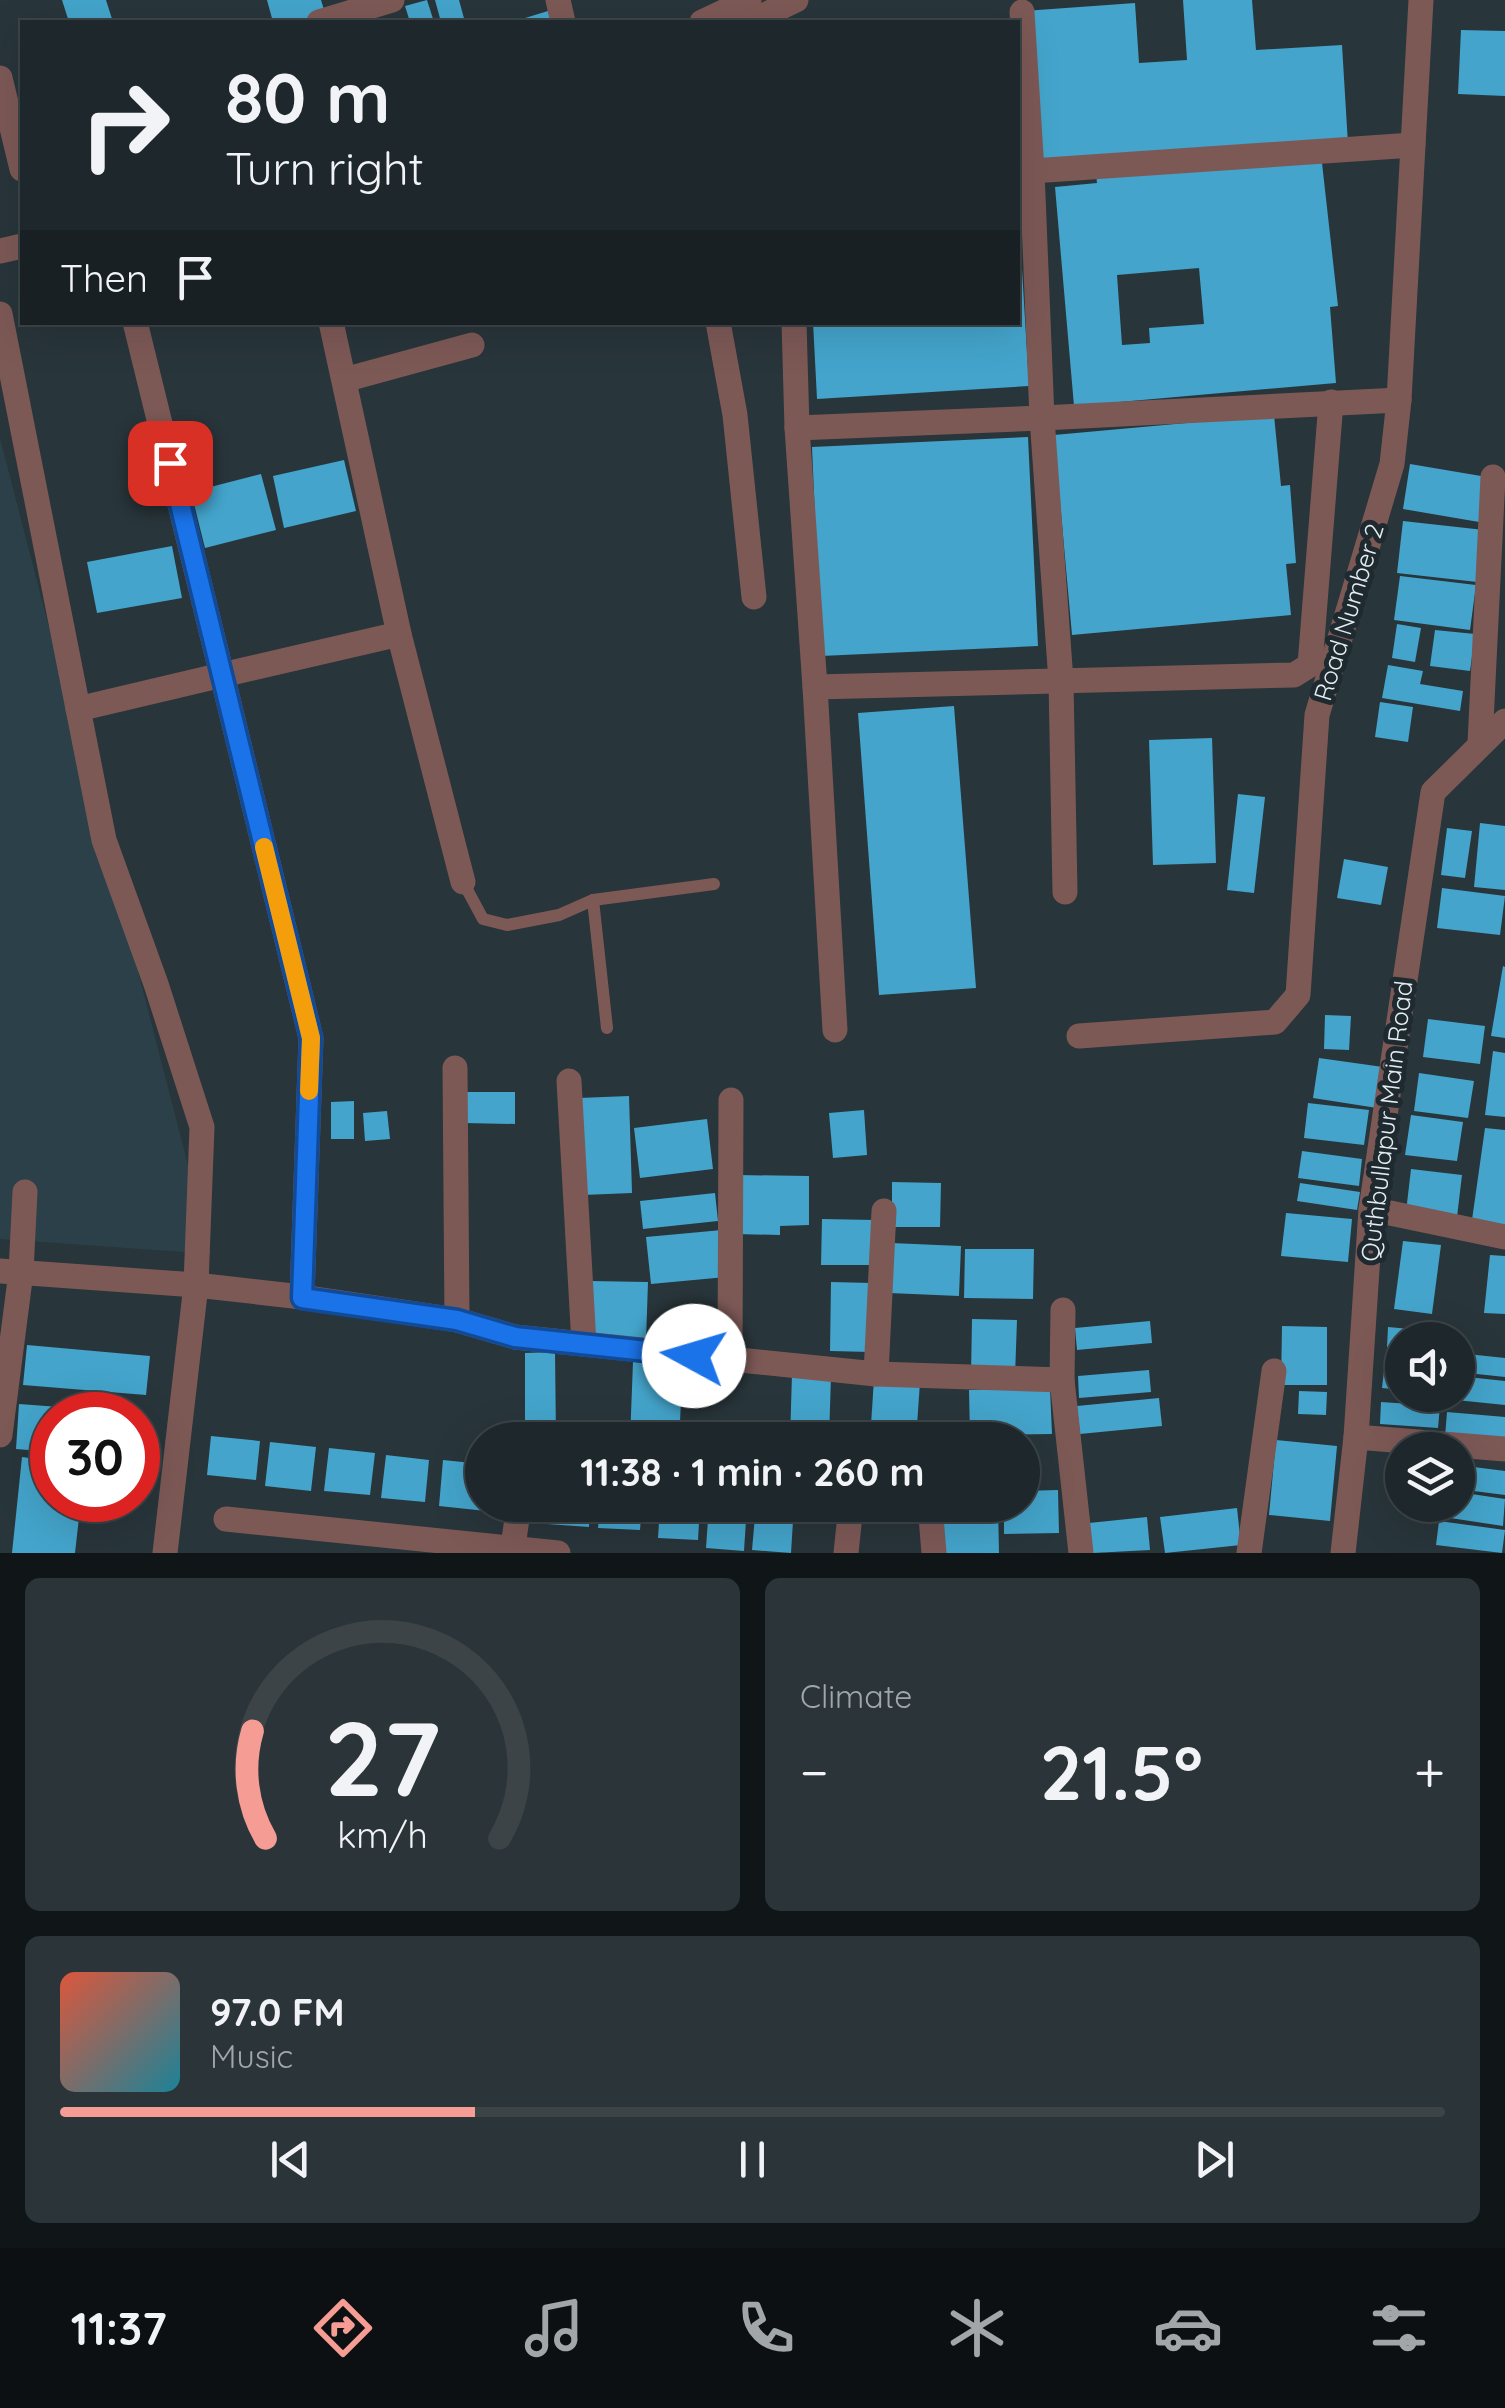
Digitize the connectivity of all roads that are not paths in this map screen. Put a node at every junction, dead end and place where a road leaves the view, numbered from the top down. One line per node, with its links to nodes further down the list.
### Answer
1 (392, 0): 6 (street)
2 (748, 0): 7 (street)
3 (796, 0): 8 (street)
4 (1421, 0): 11 (street, Road Number 2)
5 (1022, 12): 13 (street)
6 (326, 20)
7 (706, 20)
8 (754, 20)
9 (0, 78): 10 (street)
10 (10, 118): 12 (street)
11 (1414, 145): 13 (street); 22 (street, Road Number 2)
12 (20, 160)
13 (1032, 170): 24 (street)
14 (0, 314): 20 (street)
15 (137, 325): 29 (street)
16 (332, 325): 21 (street)
17 (719, 325): 27 (street)
18 (794, 325): 25 (street)
19 (472, 345): 21 (street)
20 (4, 354): 32 (street)
21 (344, 380): 28 (street)
22 (1399, 400): 23 (street); 41 (street, Road Number 2)
23 (1331, 402): 24 (street); 30 (street)
24 (1042, 418): 25 (street); 30 (street)
25 (797, 428): 31 (street)
26 (1493, 478): 34 (street)
27 (754, 597)
28 (399, 634): 29 (street); 35 (street)
29 (222, 674): 32 (street); 51 (street)
30 (1061, 682): 31 (street); 37 (street)
31 (815, 687): 40 (street)
32 (78, 709): 50 (street)
33 (1505, 721): 34 (street, Quthbullapur Main Road)
34 (1480, 743): 46 (street, Quthbullapur Main Road)
35 (464, 882): 38 (lane)
36 (714, 884): 38 (lane)
37 (1065, 892)
38 (593, 900): 39 (lane)
39 (607, 1028)
40 (835, 1030)
41 (1079, 1036)
42 (455, 1068): 53 (street)
43 (569, 1080): 54 (street)
44 (732, 1100): 55 (street)
45 (25, 1192): 49 (street)
46 (1371, 1209): 48 (street); 60 (street, Quthbullapur Main Road)
47 (884, 1211): 57 (street)
48 (1505, 1237)
49 (10, 1271): 50 (street); 59 (street)
50 (196, 1285): 51 (street); 67 (street)
51 (302, 1298): 53 (street)
52 (1063, 1310): 58 (street)
53 (457, 1320): 54 (street)
54 (584, 1344): 55 (street)
55 (730, 1359): 57 (street)
56 (1274, 1371): 72 (street)
57 (876, 1374): 58 (street)
58 (1062, 1380): 71 (street)
59 (0, 1435)
60 (1356, 1437): 61 (street); 73 (street, Quthbullapur Main Road)
61 (1505, 1449)
62 (226, 1520): 66 (street)
63 (516, 1522): 66 (street)
64 (849, 1522): 69 (street)
65 (931, 1522): 70 (street)
66 (512, 1551): 68 (street)
67 (165, 1553)
68 (558, 1553)
69 (846, 1553)
70 (934, 1553)
71 (1081, 1553)
72 (1249, 1553)
73 (1343, 1553)

